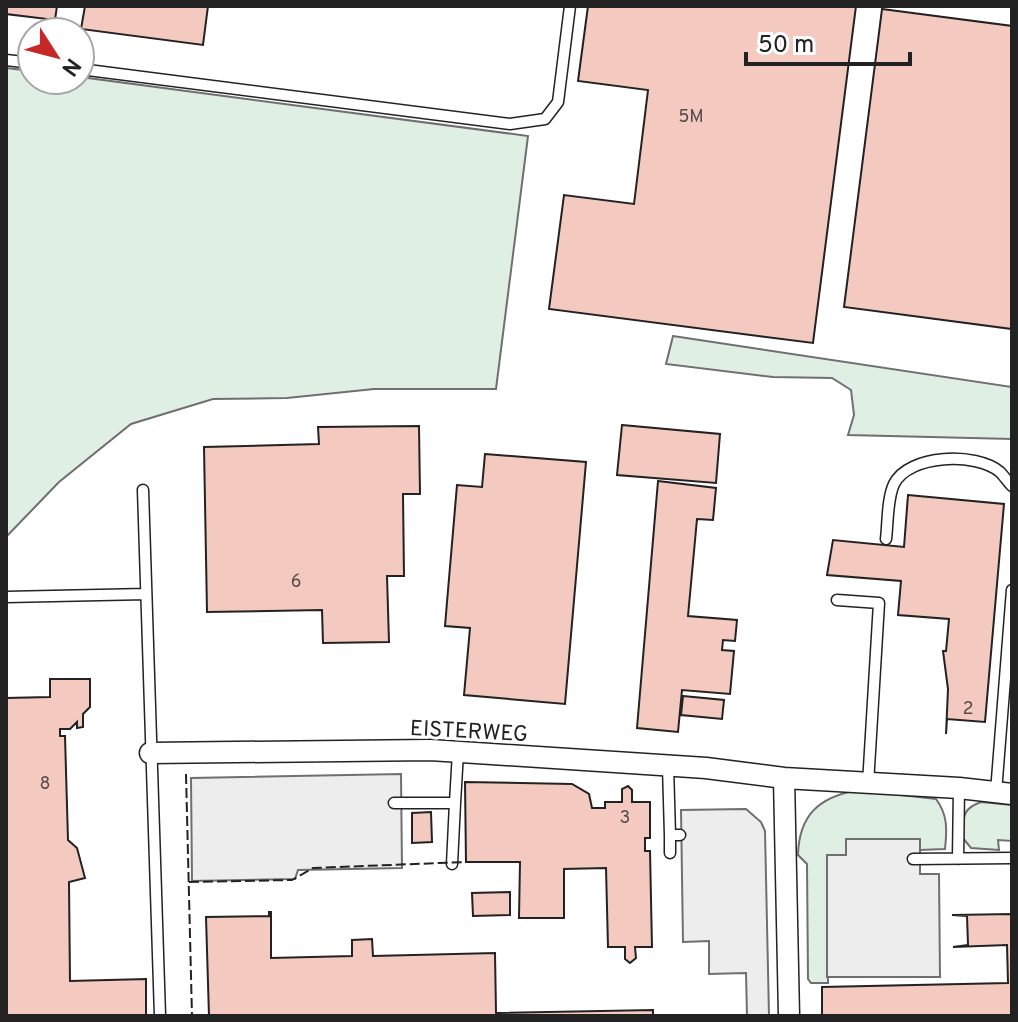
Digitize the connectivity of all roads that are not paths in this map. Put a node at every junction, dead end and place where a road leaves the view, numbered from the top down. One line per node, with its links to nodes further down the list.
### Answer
1 (570, 6): 2 (lane)
2 (96, 71)
3 (1012, 486): 5 (lane)
4 (143, 490): 7 (lane)
5 (886, 539)
6 (1012, 590): 16 (lane)
7 (146, 594): 8 (lane); 11 (lane)
8 (6, 597)
9 (837, 600): 14 (lane)
10 (458, 752): 11 (street, EISTERWEG); 12 (street, EISTERWEG); 18 (lane)
11 (150, 753): 24 (lane)
12 (668, 766): 13 (street, EISTERWEG); 19 (lane)
13 (784, 778): 14 (street, EISTERWEG); 25 (street)
14 (868, 784): 15 (street, EISTERWEG)
15 (959, 788): 16 (street, EISTERWEG); 22 (lane)
16 (1004, 793)
17 (394, 803): 18 (lane)
18 (455, 803): 23 (lane)
19 (670, 853)
20 (1012, 858): 22 (lane)
21 (913, 859): 22 (lane)
22 (958, 859)
23 (452, 864)
24 (160, 1016)
25 (789, 1016)

